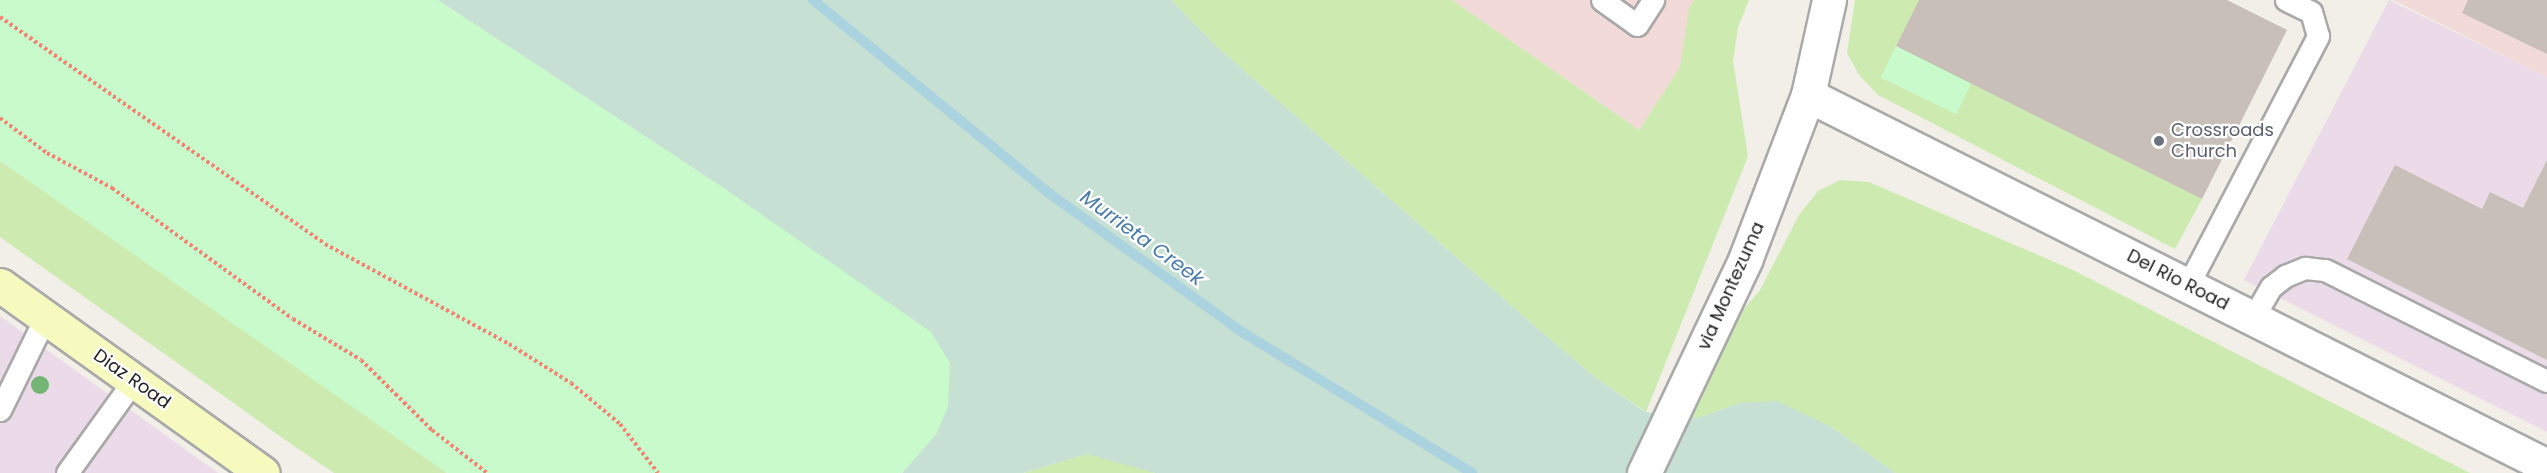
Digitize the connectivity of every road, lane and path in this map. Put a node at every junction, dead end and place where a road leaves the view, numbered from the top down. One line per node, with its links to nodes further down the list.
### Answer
1 (1602, 0): 2 (lane)
2 (1653, 0)
3 (1829, 0): 6 (street)
4 (2286, 0): 9 (lane)
5 (0, 17): 19 (path)
6 (1808, 95): 9 (street, Del Rio Road); 20 (street, via Montezuma)
7 (0, 118): 18 (path)
8 (0, 285): 10 (main road, Diaz Road)
9 (2188, 285): 11 (street, Del Rio Road)
10 (45, 318): 12 (main road, Diaz Road); 14 (lane)
11 (2253, 318): 13 (lane); 15 (street, Del Rio Road)
12 (134, 380): 16 (lane); 17 (main road, Diaz Road)
13 (2547, 381)
14 (0, 410)
15 (2547, 466)
16 (67, 473)
17 (263, 473)
18 (487, 473)
19 (658, 473)
20 (1644, 473)

